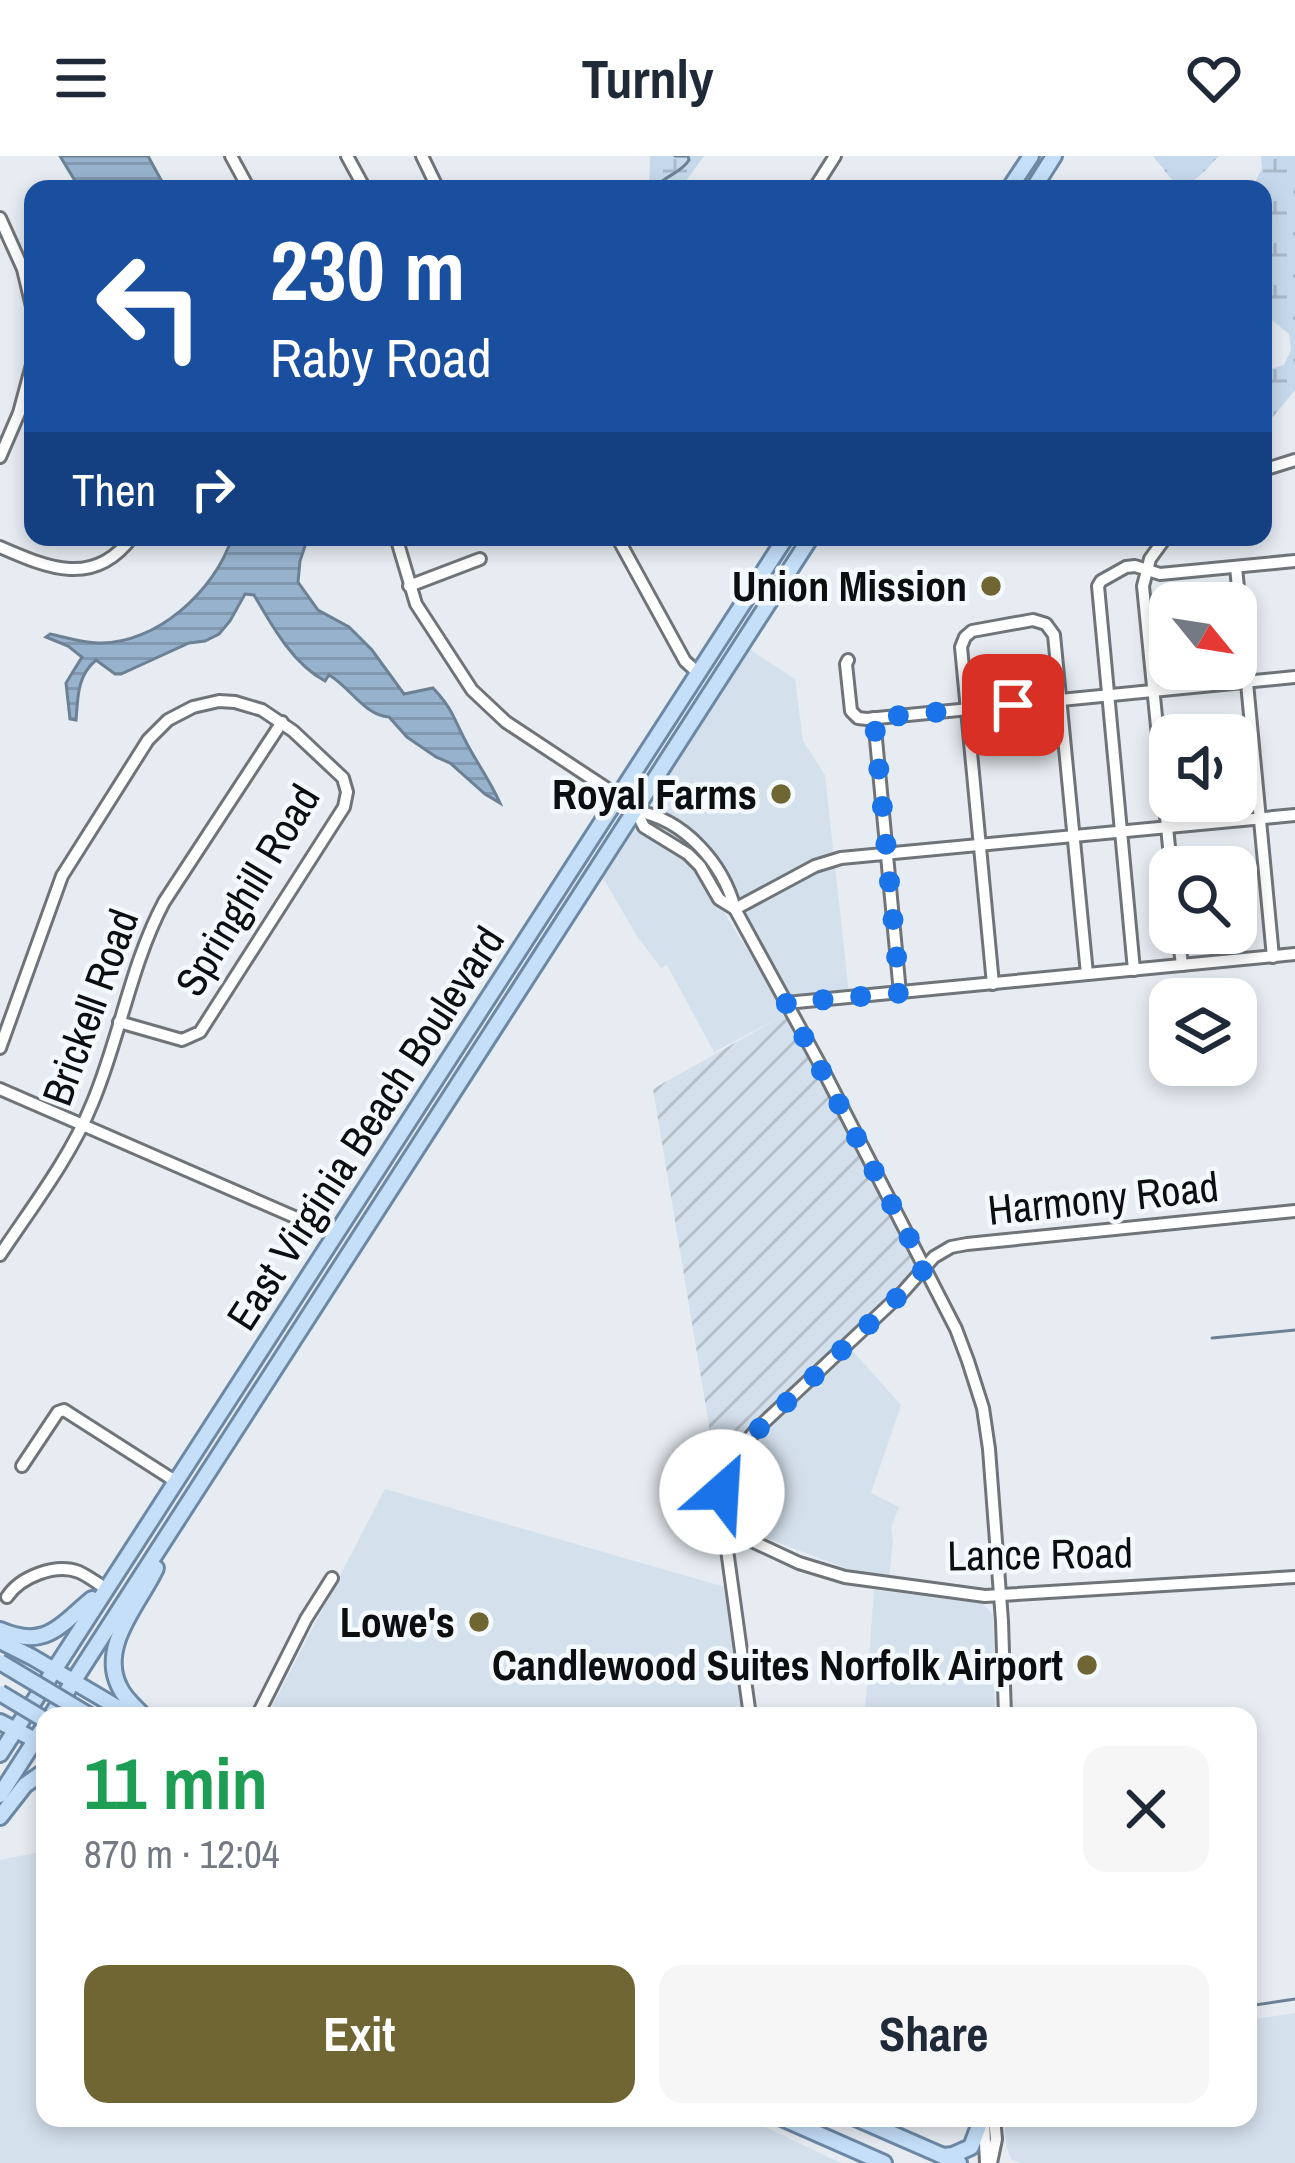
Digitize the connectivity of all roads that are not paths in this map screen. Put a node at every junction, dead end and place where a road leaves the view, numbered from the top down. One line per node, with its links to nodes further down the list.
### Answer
1 (0, 220): 2 (street)
2 (24, 273)
3 (24, 394): 4 (street)
4 (0, 457)
5 (123, 546): 11 (street)
6 (398, 546): 17 (street)
7 (622, 546): 19 (street)
8 (780, 546): 19 (main road, East Virginia Beach Boulevard)
9 (805, 546): 31 (main road, East Virginia Beach Boulevard)
10 (1160, 546): 15 (street)
11 (0, 548)
12 (480, 560): 17 (street)
13 (1295, 561): 14 (street)
14 (1235, 567): 15 (street); 16 (street)
15 (1146, 569): 24 (street); 25 (street)
16 (1237, 582)
17 (409, 586): 30 (street)
18 (848, 660): 28 (street)
19 (697, 672): 30 (main road, East Virginia Beach Boulevard)
20 (1295, 677): 21 (street)
21 (1257, 681)
22 (1164, 690): 24 (street)
23 (1248, 690): 33 (street)
24 (1154, 691): 25 (street); 34 (street)
25 (1107, 696): 26 (street); 35 (street)
26 (1061, 701): 27 (street); 27 (street); 36 (street)
27 (967, 708): 28 (street); 38 (street)
28 (874, 718): 39 (street)
29 (282, 722): 50 (street, Brickell Road); 50 (street, Springhill Road); 51 (street)
30 (618, 796): 31 (street); 55 (main road, East Virginia Beach Boulevard)
31 (636, 811): 40 (street); 60 (main road, East Virginia Beach Boulevard)
32 (1295, 815): 33 (street)
33 (1260, 818): 34 (street); 43 (street)
34 (1166, 827): 35 (street); 37 (street)
35 (1120, 832): 36 (street); 45 (street)
36 (1073, 837): 38 (street); 46 (street)
37 (1168, 846)
38 (980, 847): 39 (street); 47 (street)
39 (887, 854): 40 (street); 48 (street)
40 (735, 909): 49 (street)
41 (1181, 954): 44 (street)
42 (1295, 955): 43 (street)
43 (1273, 957): 44 (street)
44 (1182, 965): 45 (street)
45 (1134, 970): 46 (street)
46 (1087, 974): 47 (street)
47 (993, 984): 48 (street)
48 (900, 993): 49 (street)
49 (786, 1003): 57 (street)
50 (119, 1022): 53 (street, Brickell Road)
51 (0, 1048)
52 (0, 1089): 53 (street)
53 (82, 1126): 55 (street); 56 (street, Brickell Road)
54 (1295, 1211): 57 (street, Harmony Road)
55 (336, 1235): 59 (main road, East Virginia Beach Boulevard)
56 (0, 1256)
57 (925, 1268): 61 (street, Harmony Road); 65 (street)
58 (22, 1466): 59 (street)
59 (175, 1481): 64 (main road, East Virginia Beach Boulevard)
60 (174, 1526): 71 (main road, East Virginia Beach Boulevard); 76 (main road)
61 (724, 1528): 65 (street, Lance Road); 78 (street, Harmony Road)
62 (1295, 1576): 65 (street, Lance Road)
63 (332, 1578): 77 (street)
64 (105, 1588): 66 (street); 67 (main road); 70 (main road, East Virginia Beach Boulevard)
65 (1000, 1596): 79 (street)
66 (7, 1597)
67 (0, 1630)
68 (0, 1642): 70 (main road)
69 (0, 1662): 74 (main road, bridge)
70 (54, 1670): 71 (main road); 82 (main road, East Virginia Beach Boulevard)
71 (73, 1681): 73 (main road, East Virginia Beach Boulevard); 75 (main road)
72 (0, 1693): 80 (main road, bridge)
73 (56, 1707)
74 (75, 1707)
75 (117, 1707)
76 (136, 1707)
77 (261, 1707)
78 (749, 1707)
79 (1005, 1707)
80 (36, 1714)
81 (0, 1722): 82 (main road)
82 (16, 1730): 83 (main road); 85 (main road, East Virginia Beach Boulevard)
83 (36, 1740)
84 (36, 1747): 87 (main road, East Virginia Beach Boulevard)
85 (0, 1754)
86 (36, 1777): 88 (main road)
87 (0, 1795)
88 (0, 1817)
89 (802, 2127): 95 (main road)
90 (876, 2127): 94 (main road)
91 (980, 2127): 94 (main road)
92 (983, 2127): 97 (street)
93 (995, 2127): 97 (street)
94 (941, 2156): 96 (main road)
95 (884, 2163)
96 (959, 2163)
97 (989, 2163)

